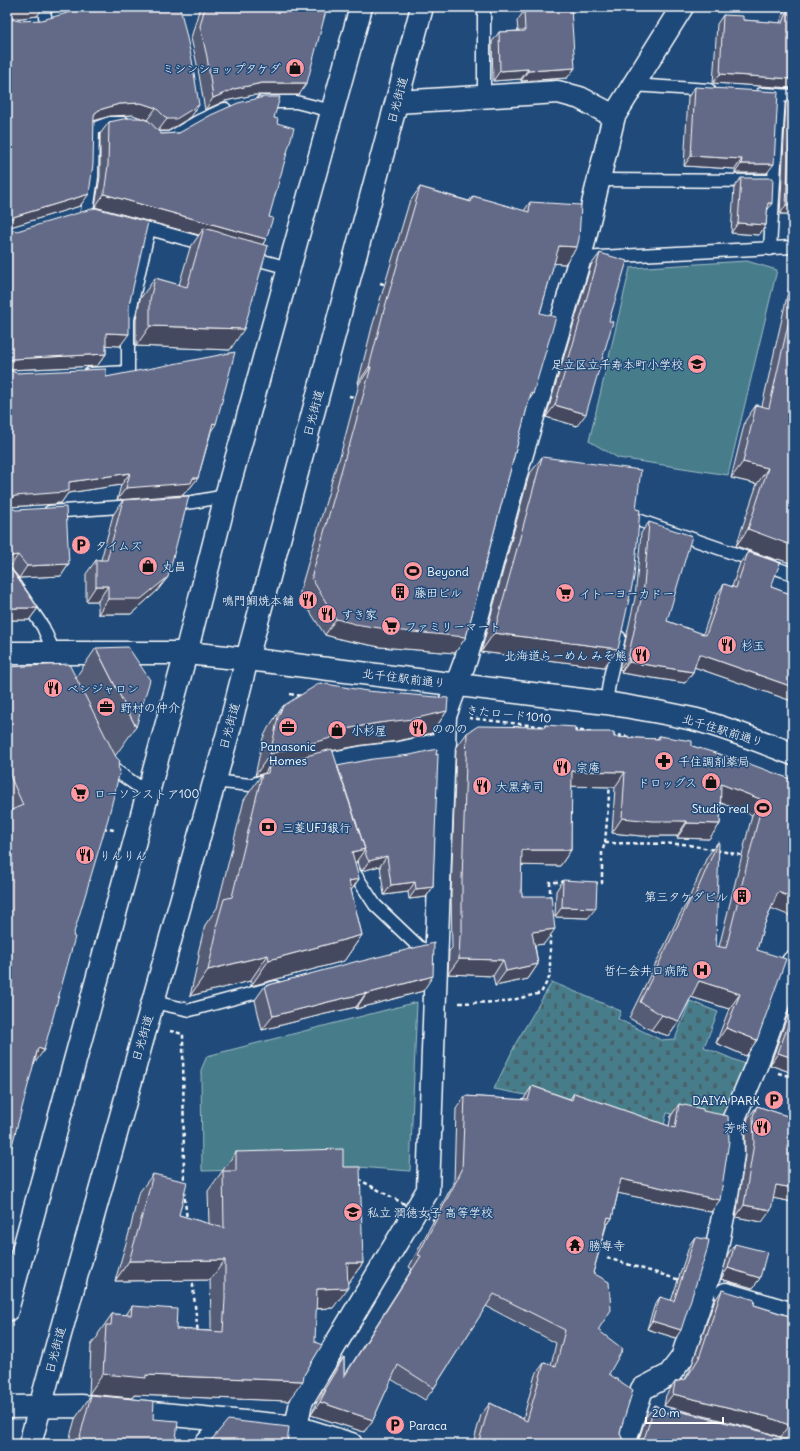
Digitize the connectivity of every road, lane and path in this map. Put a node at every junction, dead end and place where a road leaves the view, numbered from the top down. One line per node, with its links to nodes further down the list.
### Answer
1 (43, 7): 7 (lane)
2 (361, 7): 19 (main road)
3 (422, 7): 15 (main road, 日光街道)
4 (484, 7): 13 (lane)
5 (682, 7): 9 (main road)
6 (60, 17): 7 (lane)
7 (46, 21): 8 (lane)
8 (32, 25)
9 (633, 85): 10 (lane); 20 (main road)
10 (717, 91)
11 (748, 93): 12 (lane)
12 (779, 95): 14 (lane); 25 (lane)
13 (484, 96): 15 (main road); 20 (main road)
14 (793, 96)
15 (397, 102): 50 (main road, 日光街道)
16 (248, 104): 19 (lane)
17 (197, 106): 21 (lane)
18 (234, 107): 21 (lane)
19 (332, 111): 34 (main road)
20 (614, 116): 24 (main road)
21 (199, 121): 23 (lane)
22 (137, 125): 26 (lane)
23 (151, 135)
24 (599, 180): 25 (lane); 33 (main road)
25 (773, 181): 30 (lane)
26 (101, 216)
27 (121, 221): 28 (lane)
28 (149, 229): 31 (lane); 37 (lane)
29 (793, 247): 30 (lane)
30 (770, 249): 33 (lane)
31 (224, 250)
32 (239, 254): 34 (lane)
33 (580, 258): 52 (main road)
34 (289, 268): 40 (main road)
35 (380, 283): 36 (path)
36 (394, 287)
37 (81, 374)
38 (349, 396): 39 (path)
39 (363, 399)
40 (226, 496): 41 (lane); 49 (main road)
41 (162, 504)
42 (636, 504): 46 (lane)
43 (147, 505): 44 (lane)
44 (39, 513)
45 (7, 574): 51 (lane)
46 (793, 574)
47 (621, 626): 55 (lane)
48 (7, 653): 51 (main road, 北千住駅前通り)
49 (186, 653): 50 (main road, 北千住駅前通り); 51 (main road, 北千住駅前通り); 69 (main road)
50 (246, 659): 52 (main road, 北千住駅前通り); 67 (main road, 日光街道)
51 (58, 661)
52 (456, 684): 55 (main road, 北千住駅前通り); 56 (main road)
53 (290, 694): 54 (path)
54 (309, 697)
55 (606, 703): 63 (main road, 北千住駅前通り)
56 (445, 716): 57 (path, きたロード1010); 62 (main road)
57 (550, 727)
58 (566, 729): 59 (path, きたロード1010)
59 (597, 733)
60 (604, 734): 61 (path)
61 (635, 738)
62 (445, 743): 65 (main road); 79 (main road)
63 (793, 754)
64 (106, 755): 69 (lane)
65 (324, 769)
66 (281, 777): 67 (lane)
67 (214, 781): 83 (main road, 日光街道)
68 (610, 783): 72 (path)
69 (148, 793): 71 (main road)
70 (99, 828): 71 (path)
71 (137, 833): 92 (main road)
72 (605, 843): 74 (path); 76 (path)
73 (348, 856): 79 (lane)
74 (748, 857)
75 (572, 882): 77 (path)
76 (587, 883)
77 (550, 905)
78 (550, 929): 84 (path)
79 (428, 950): 80 (lane); 84 (main road)
80 (405, 952)
81 (793, 962): 91 (main road)
82 (290, 983): 83 (lane)
83 (153, 1002): 85 (main road, 日光街道)
84 (435, 1003): 98 (main road)
85 (146, 1025): 88 (path); 95 (main road, 日光街道)
86 (354, 1177): 87 (path, bridge)
87 (436, 1221)
88 (187, 1223)
89 (608, 1258): 91 (path)
90 (192, 1270): 94 (path)
91 (706, 1288): 93 (main road); 102 (main road)
92 (7, 1310)
93 (793, 1314)
94 (198, 1340)
95 (40, 1406): 96 (main road); 97 (main road); 99 (main road, 日光街道)
96 (7, 1407)
97 (221, 1420): 98 (main road); 100 (lane)
98 (295, 1436): 101 (main road)
99 (30, 1444)
100 (199, 1444)
101 (351, 1444)
102 (624, 1444)

